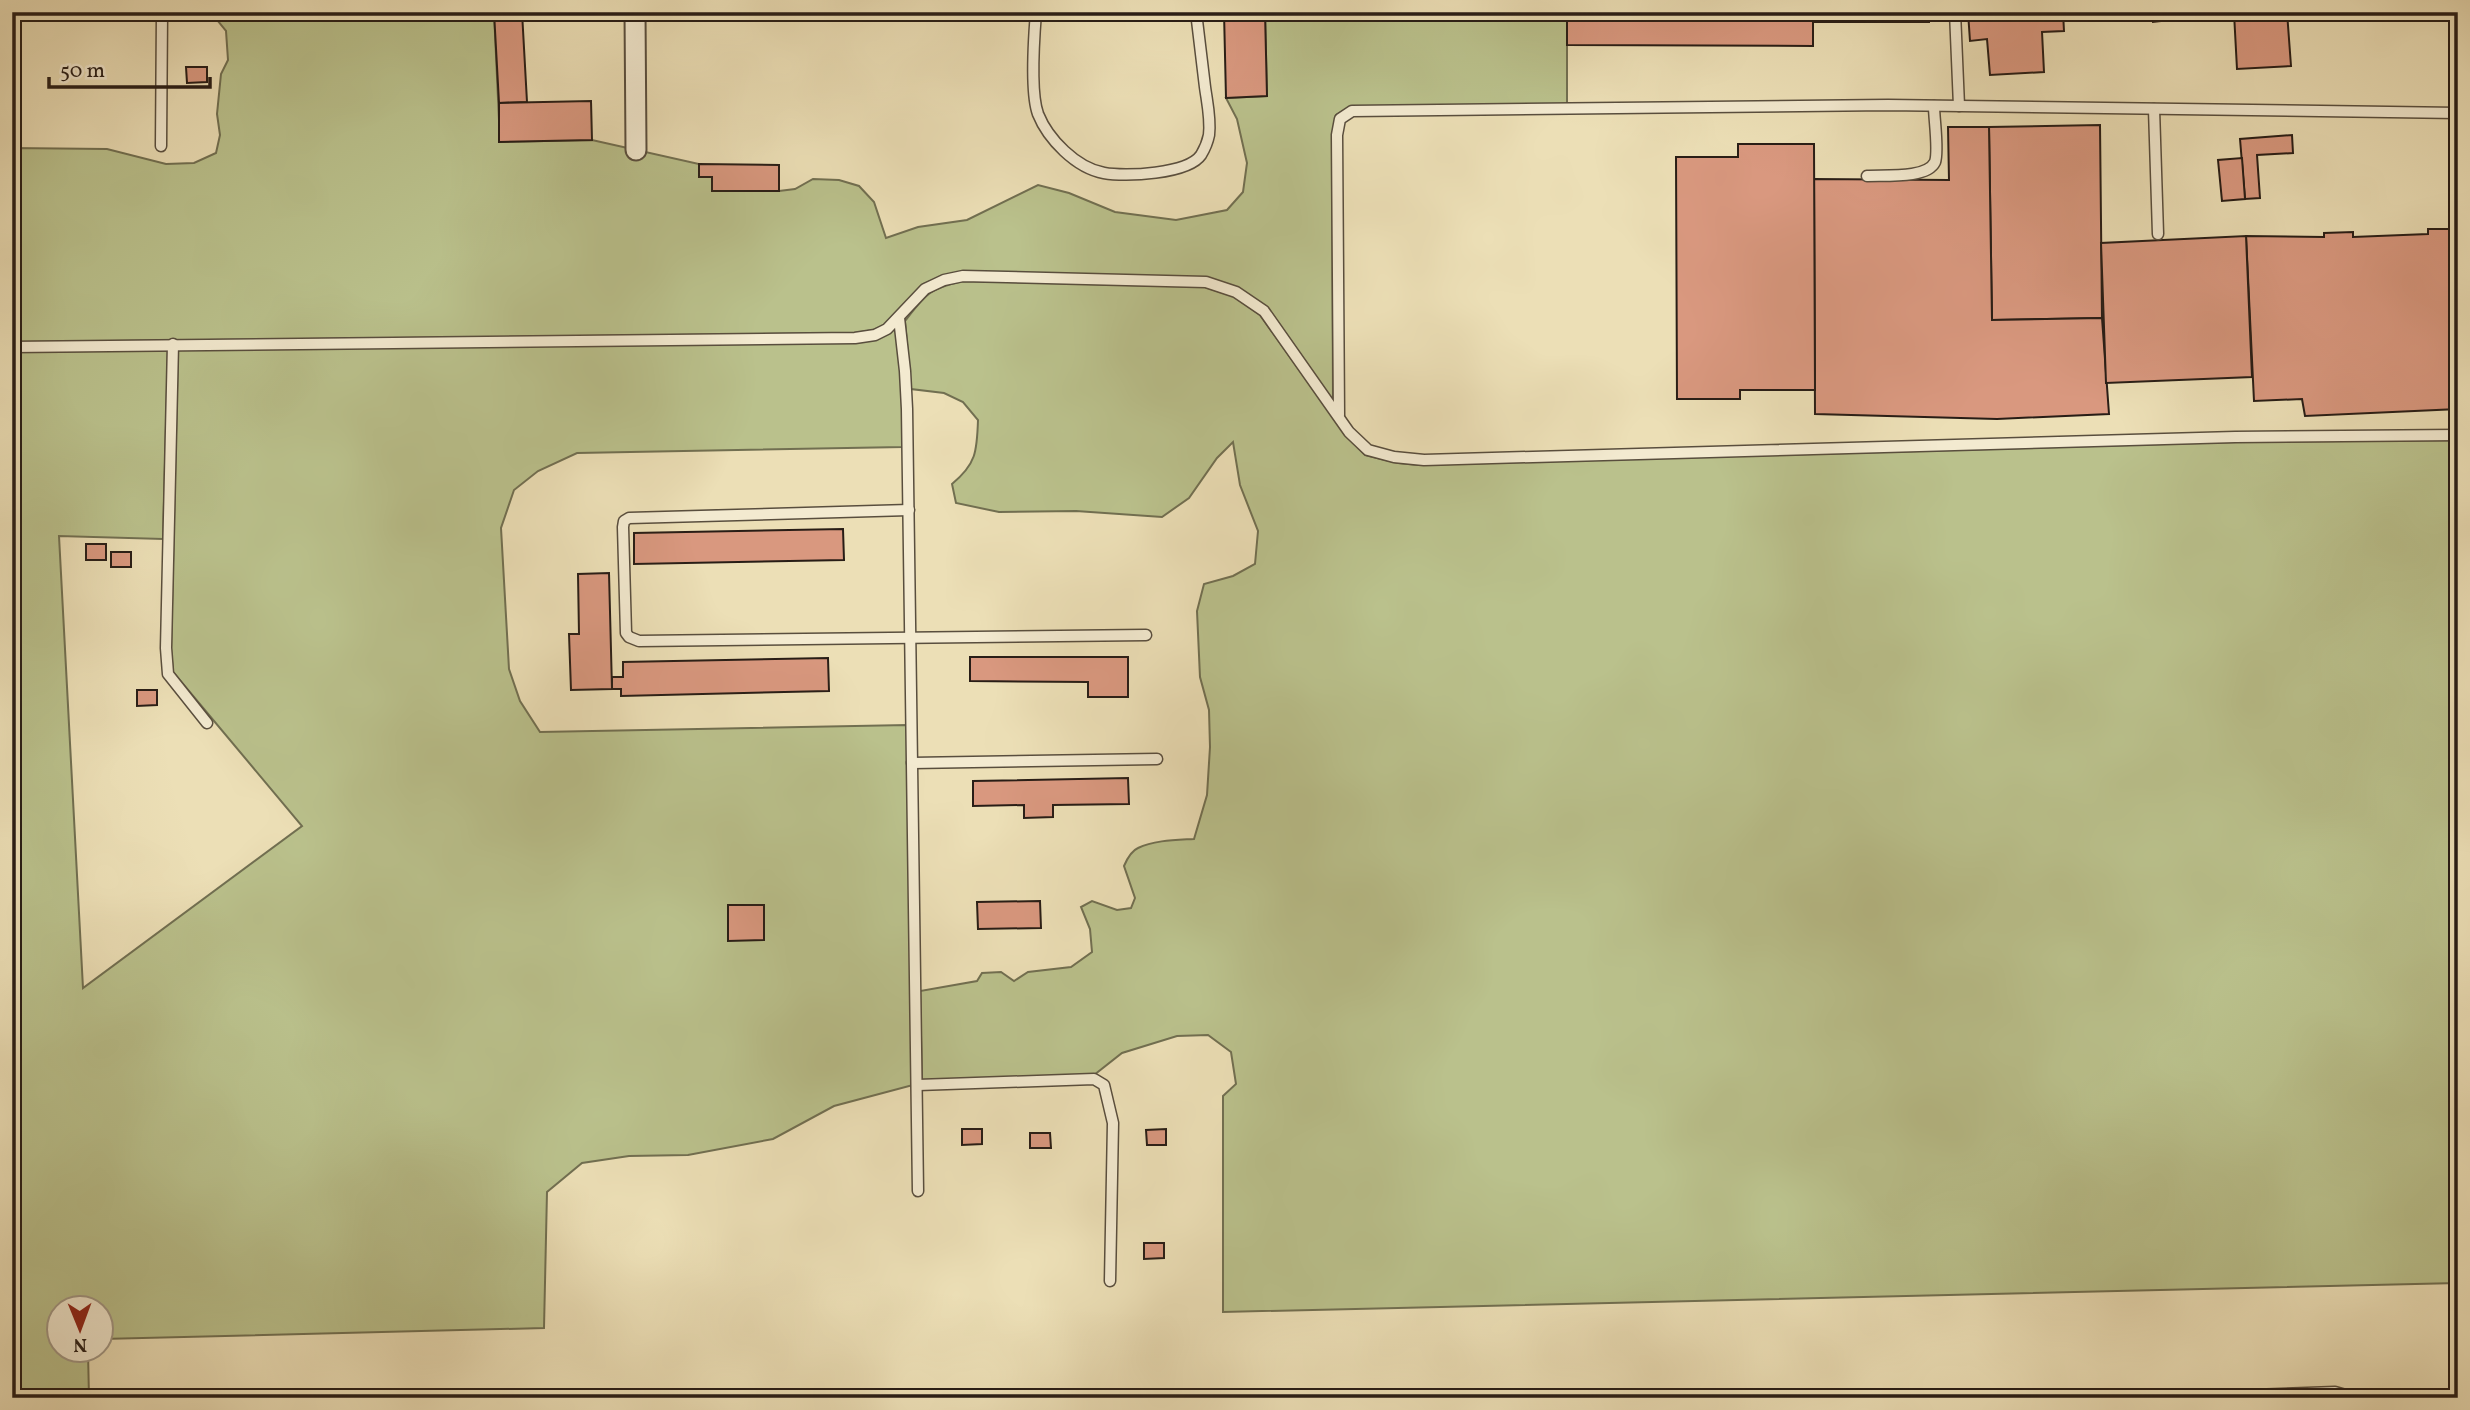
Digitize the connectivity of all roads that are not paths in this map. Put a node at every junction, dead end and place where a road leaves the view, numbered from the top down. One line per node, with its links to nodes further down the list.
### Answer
1 (162, 12): 10 (lane)
2 (635, 12): 11 (street)
3 (1036, 12): 4 (lane)
4 (1196, 12)
5 (1955, 12): 7 (lane)
6 (1934, 106): 7 (lane); 12 (lane); 17 (lane)
7 (1959, 106): 8 (lane)
8 (2154, 109): 9 (lane); 13 (lane)
9 (2458, 114)
10 (161, 146)
11 (636, 150)
12 (1867, 176)
13 (2158, 234)
14 (899, 318): 15 (lane); 17 (lane); 19 (lane)
15 (173, 344): 16 (lane); 22 (lane)
16 (12, 347)
17 (1339, 416): 18 (lane)
18 (2458, 435)
19 (909, 510): 21 (lane); 21 (lane)
20 (1146, 635): 21 (lane)
21 (911, 639): 24 (lane)
22 (207, 723)
23 (1157, 759): 24 (lane)
24 (912, 763): 25 (lane)
25 (918, 1085): 26 (lane); 27 (lane)
26 (918, 1191)
27 (1110, 1282)
28 (2167, 1398): 29 (lane)
29 (2356, 1398)

